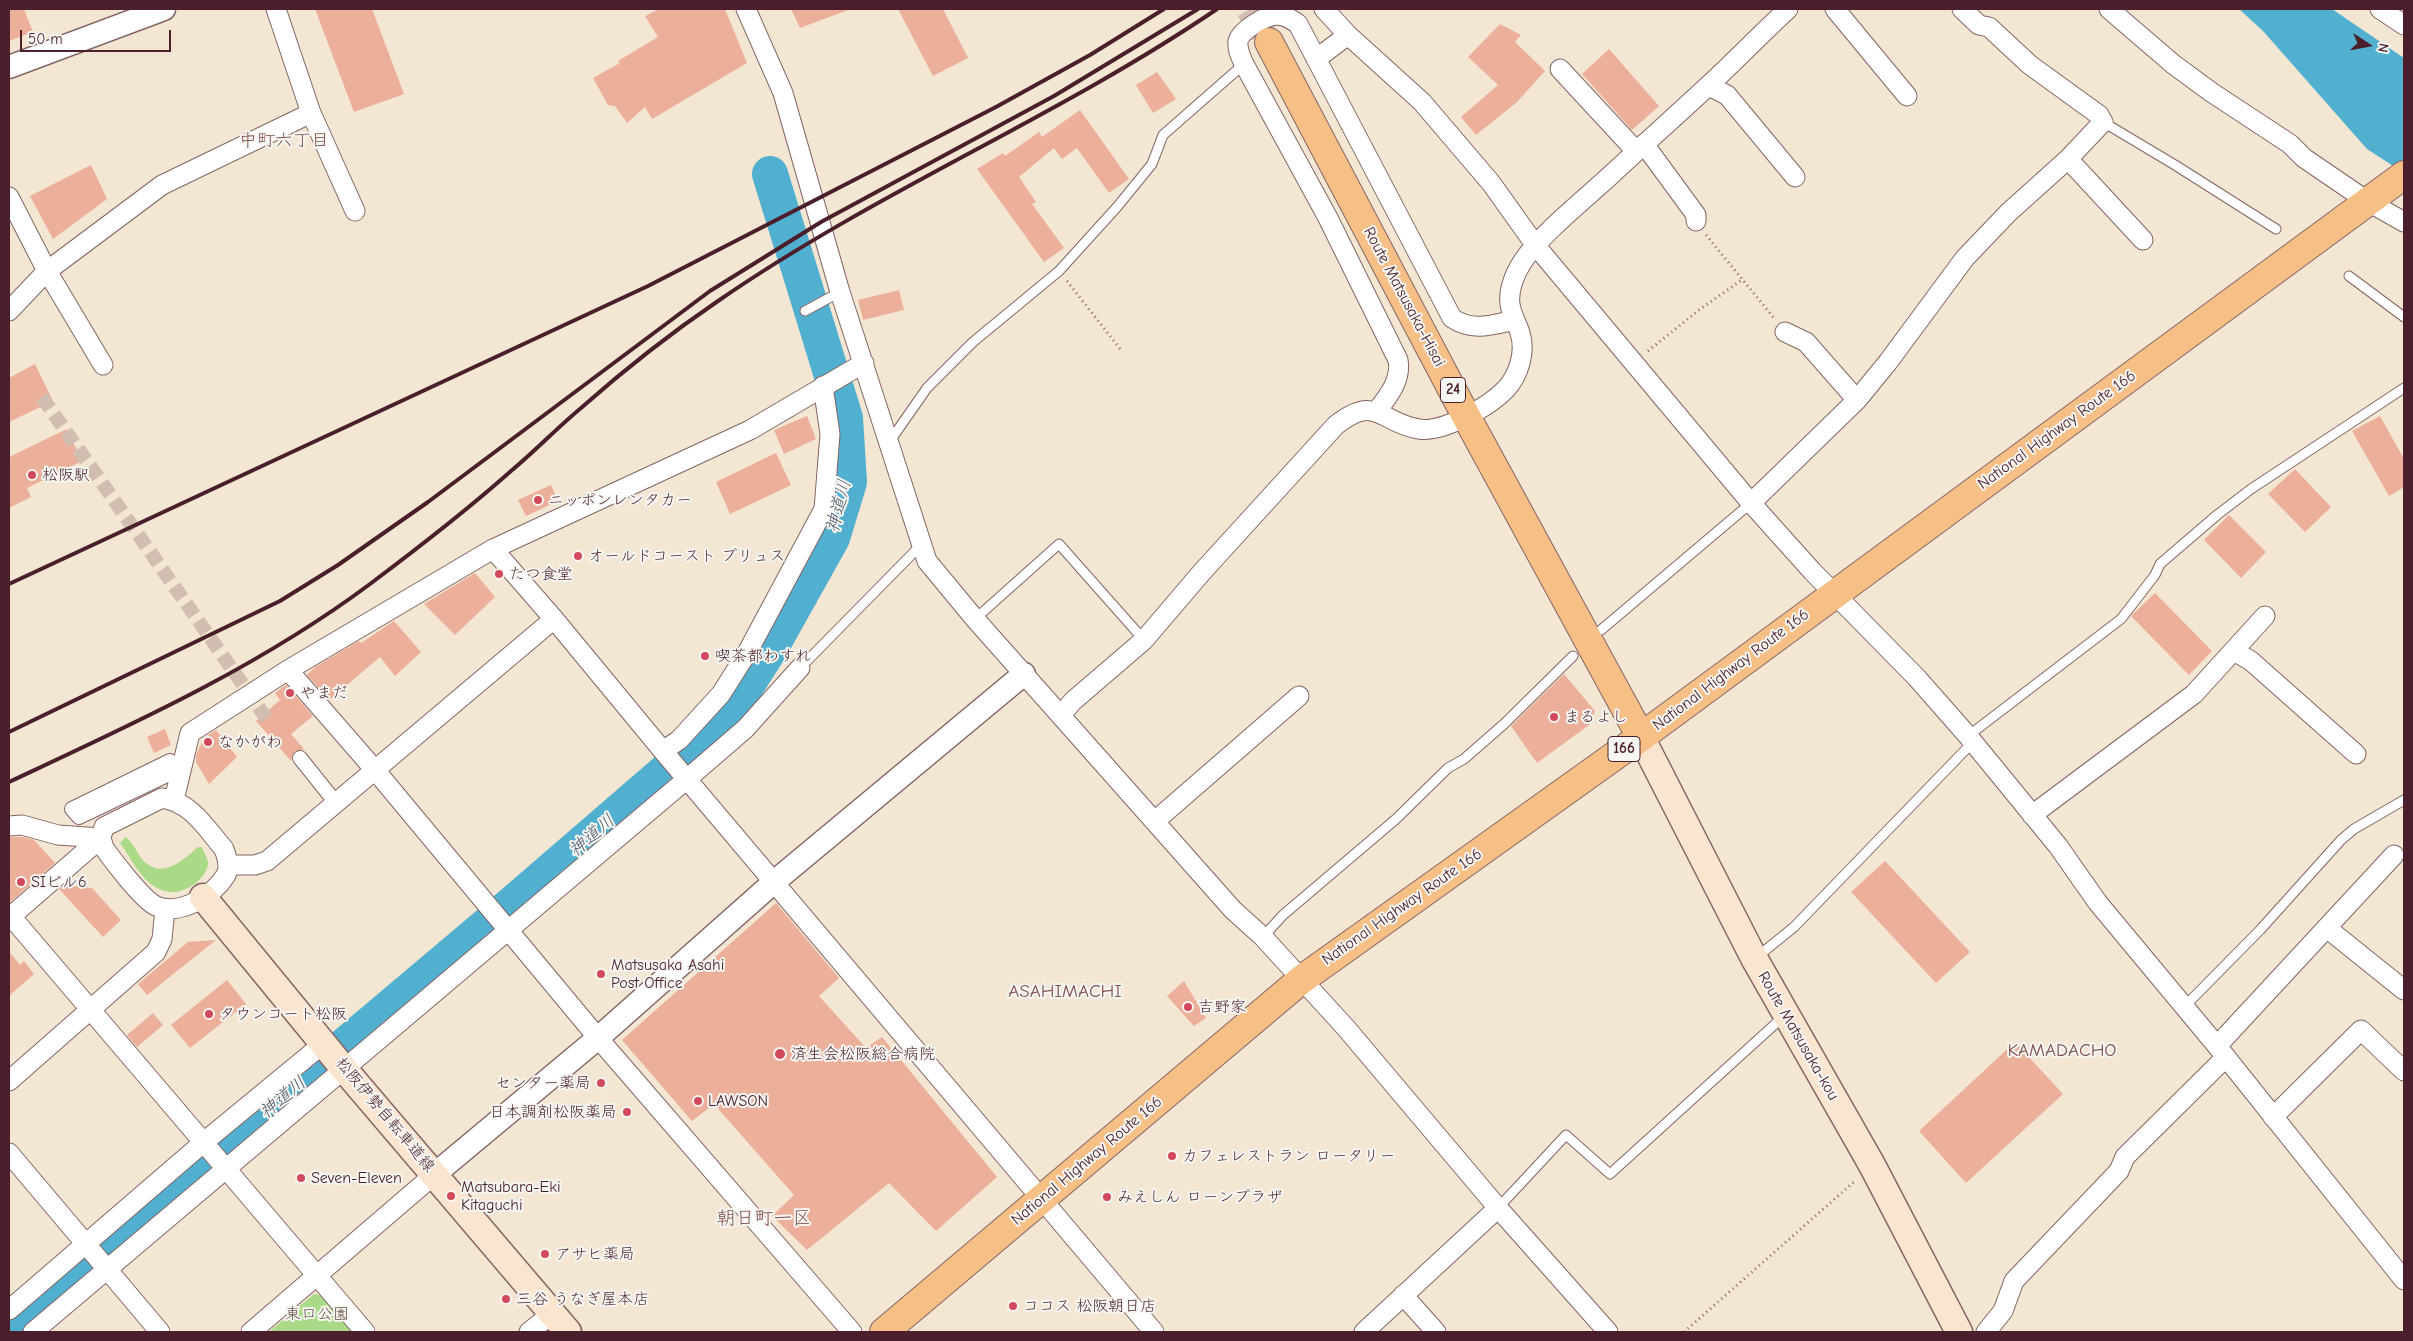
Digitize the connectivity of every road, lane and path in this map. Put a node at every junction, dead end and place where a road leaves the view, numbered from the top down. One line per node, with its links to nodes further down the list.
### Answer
1 (164, 9): 15 (street)
2 (276, 9): 19 (street)
3 (746, 9): 36 (street)
4 (1324, 9): 11 (street)
5 (1788, 9): 17 (street)
6 (1836, 9): 18 (street)
7 (1962, 9): 20 (street)
8 (2109, 9): 24 (street)
9 (2380, 9): 10 (street)
10 (2404, 25)
11 (1348, 35): 13 (street); 31 (street)
12 (1269, 42): 50 (main road, Route Matsusaka-Hisai / 24)
13 (1316, 59): 14 (street); 40 (street)
14 (1244, 64): 32 (lane); 49 (street)
15 (9, 67)
16 (1560, 69): 21 (street)
17 (1709, 86): 21 (street); 23 (street)
18 (1907, 96)
19 (311, 113): 26 (street); 33 (street)
20 (2103, 122): 22 (street); 29 (lane)
21 (1640, 148): 27 (street); 31 (street)
22 (2068, 159): 30 (street); 48 (street)
23 (1795, 177)
24 (2385, 189): 28 (street); 55 (main road, National Highway Route 166 / 166)
25 (9, 197): 33 (street)
26 (355, 211)
27 (1696, 221): 35 (path)
28 (2404, 222)
29 (2276, 229)
30 (2143, 240)
31 (1536, 246): 40 (street); 43 (street)
32 (1059, 270): 42 (path); 51 (lane)
33 (48, 271): 37 (street); 45 (street)
34 (2349, 276): 39 (lane)
35 (1743, 279): 41 (path); 43 (path)
36 (840, 292): 38 (lane); 44 (street)
37 (9, 311)
38 (804, 311)
39 (2404, 317)
40 (1515, 320): 50 (street)
41 (1786, 332): 48 (street)
42 (1121, 350)
43 (1634, 362): 52 (street)
44 (864, 363): 46 (street); 51 (street)
45 (103, 365)
46 (823, 386): 54 (street); 70 (street)
47 (2404, 388): 69 (lane)
48 (1857, 400): 52 (street)
49 (1376, 412): 50 (street); 60 (street)
50 (1466, 416): 68 (main road, Route Matsusaka-Hisai / 24)
51 (890, 441): 53 (street)
52 (1751, 503): 55 (street); 59 (lane)
53 (921, 545): 58 (street); 63 (lane)
54 (493, 549): 57 (street); 64 (street)
55 (1834, 593): 68 (main road, National Highway Route 166 / 166); 69 (street)
56 (2265, 616): 61 (street)
57 (554, 619): 70 (street); 74 (street)
58 (975, 619): 60 (lane); 65 (street)
59 (1601, 630)
60 (1144, 640): 67 (street)
61 (2234, 651): 71 (street); 79 (street)
62 (1573, 656): 91 (lane)
63 (800, 668): 75 (street)
64 (288, 670): 74 (street); 76 (street)
65 (1024, 674): 67 (street); 85 (street)
66 (1299, 696): 80 (street)
67 (1060, 715): 80 (street)
68 (1641, 737): 92 (main road, Route Matsusaka-kou); 93 (main road, National Highway Route 166 / 166)
69 (1970, 739): 79 (street); 92 (lane)
70 (666, 754): 75 (street)
71 (2356, 754)
72 (300, 758): 78 (street)
73 (170, 762): 73 (street)
74 (376, 770): 78 (street); 89 (street)
75 (685, 776): 85 (street); 89 (street)
76 (174, 800): 82 (street); 84 (street)
77 (2404, 800): 95 (lane)
78 (336, 803): 84 (street)
79 (2032, 815): 95 (street)
80 (1155, 821): 91 (street)
81 (9, 826): 82 (street)
82 (101, 838): 87 (street); 88 (street)
83 (2394, 855): 90 (street)
84 (228, 865): 86 (street)
85 (774, 882): 98 (street); 110 (street)
86 (203, 898): 87 (street); 99 (main road, 松阪伊勢自転車道線)
87 (165, 909): 96 (street)
88 (9, 916): 96 (street)
89 (507, 928): 98 (street); 101 (street)
90 (2328, 928): 94 (street); 100 (street)
91 (1263, 936): 93 (street)
92 (1754, 958): 97 (main road, Route Matsusaka-kou)
93 (1300, 980): 110 (main road, National Highway Route 166 / 166); 111 (street)
94 (2404, 990)
95 (2183, 1007): 100 (street)
96 (90, 1011): 103 (street); 105 (street)
97 (1786, 1014): 107 (main road, Route Matsusaka-kou); 111 (lane)
98 (598, 1038): 109 (street); 124 (street)
99 (324, 1043): 101 (main road, 松阪伊勢自転車道線); 105 (street)
100 (2222, 1052): 104 (street); 132 (street)
101 (344, 1069): 108 (street); 109 (main road, 松阪伊勢自転車道線)
102 (2404, 1071): 104 (street)
103 (9, 1081)
104 (2273, 1117): 115 (street)
105 (204, 1142): 108 (street); 112 (street)
106 (9, 1153): 112 (street)
107 (1872, 1165): 130 (path); 131 (main road, Route Matsusaka-kou)
108 (226, 1168): 113 (street); 114 (street)
109 (435, 1174): 114 (street); 118 (main road, 松阪伊勢自転車道線)
110 (1042, 1199): 125 (main road, National Highway Route 166 / 166); 126 (street)
111 (1498, 1208): 116 (street); 129 (street)
112 (85, 1245): 113 (street); 117 (street)
113 (108, 1271): 119 (street); 120 (street)
114 (318, 1276): 121 (street); 122 (street)
115 (2404, 1280)
116 (1403, 1295): 127 (street); 128 (street)
117 (9, 1310)
118 (560, 1323): 123 (street)
119 (33, 1332)
120 (160, 1332)
121 (251, 1332)
122 (365, 1332)
123 (529, 1332)
124 (852, 1332)
125 (884, 1332)
126 (1154, 1332)
127 (1364, 1332)
128 (1436, 1332)
129 (1608, 1332)
130 (1684, 1332)
131 (1959, 1332)
132 (1986, 1332)

